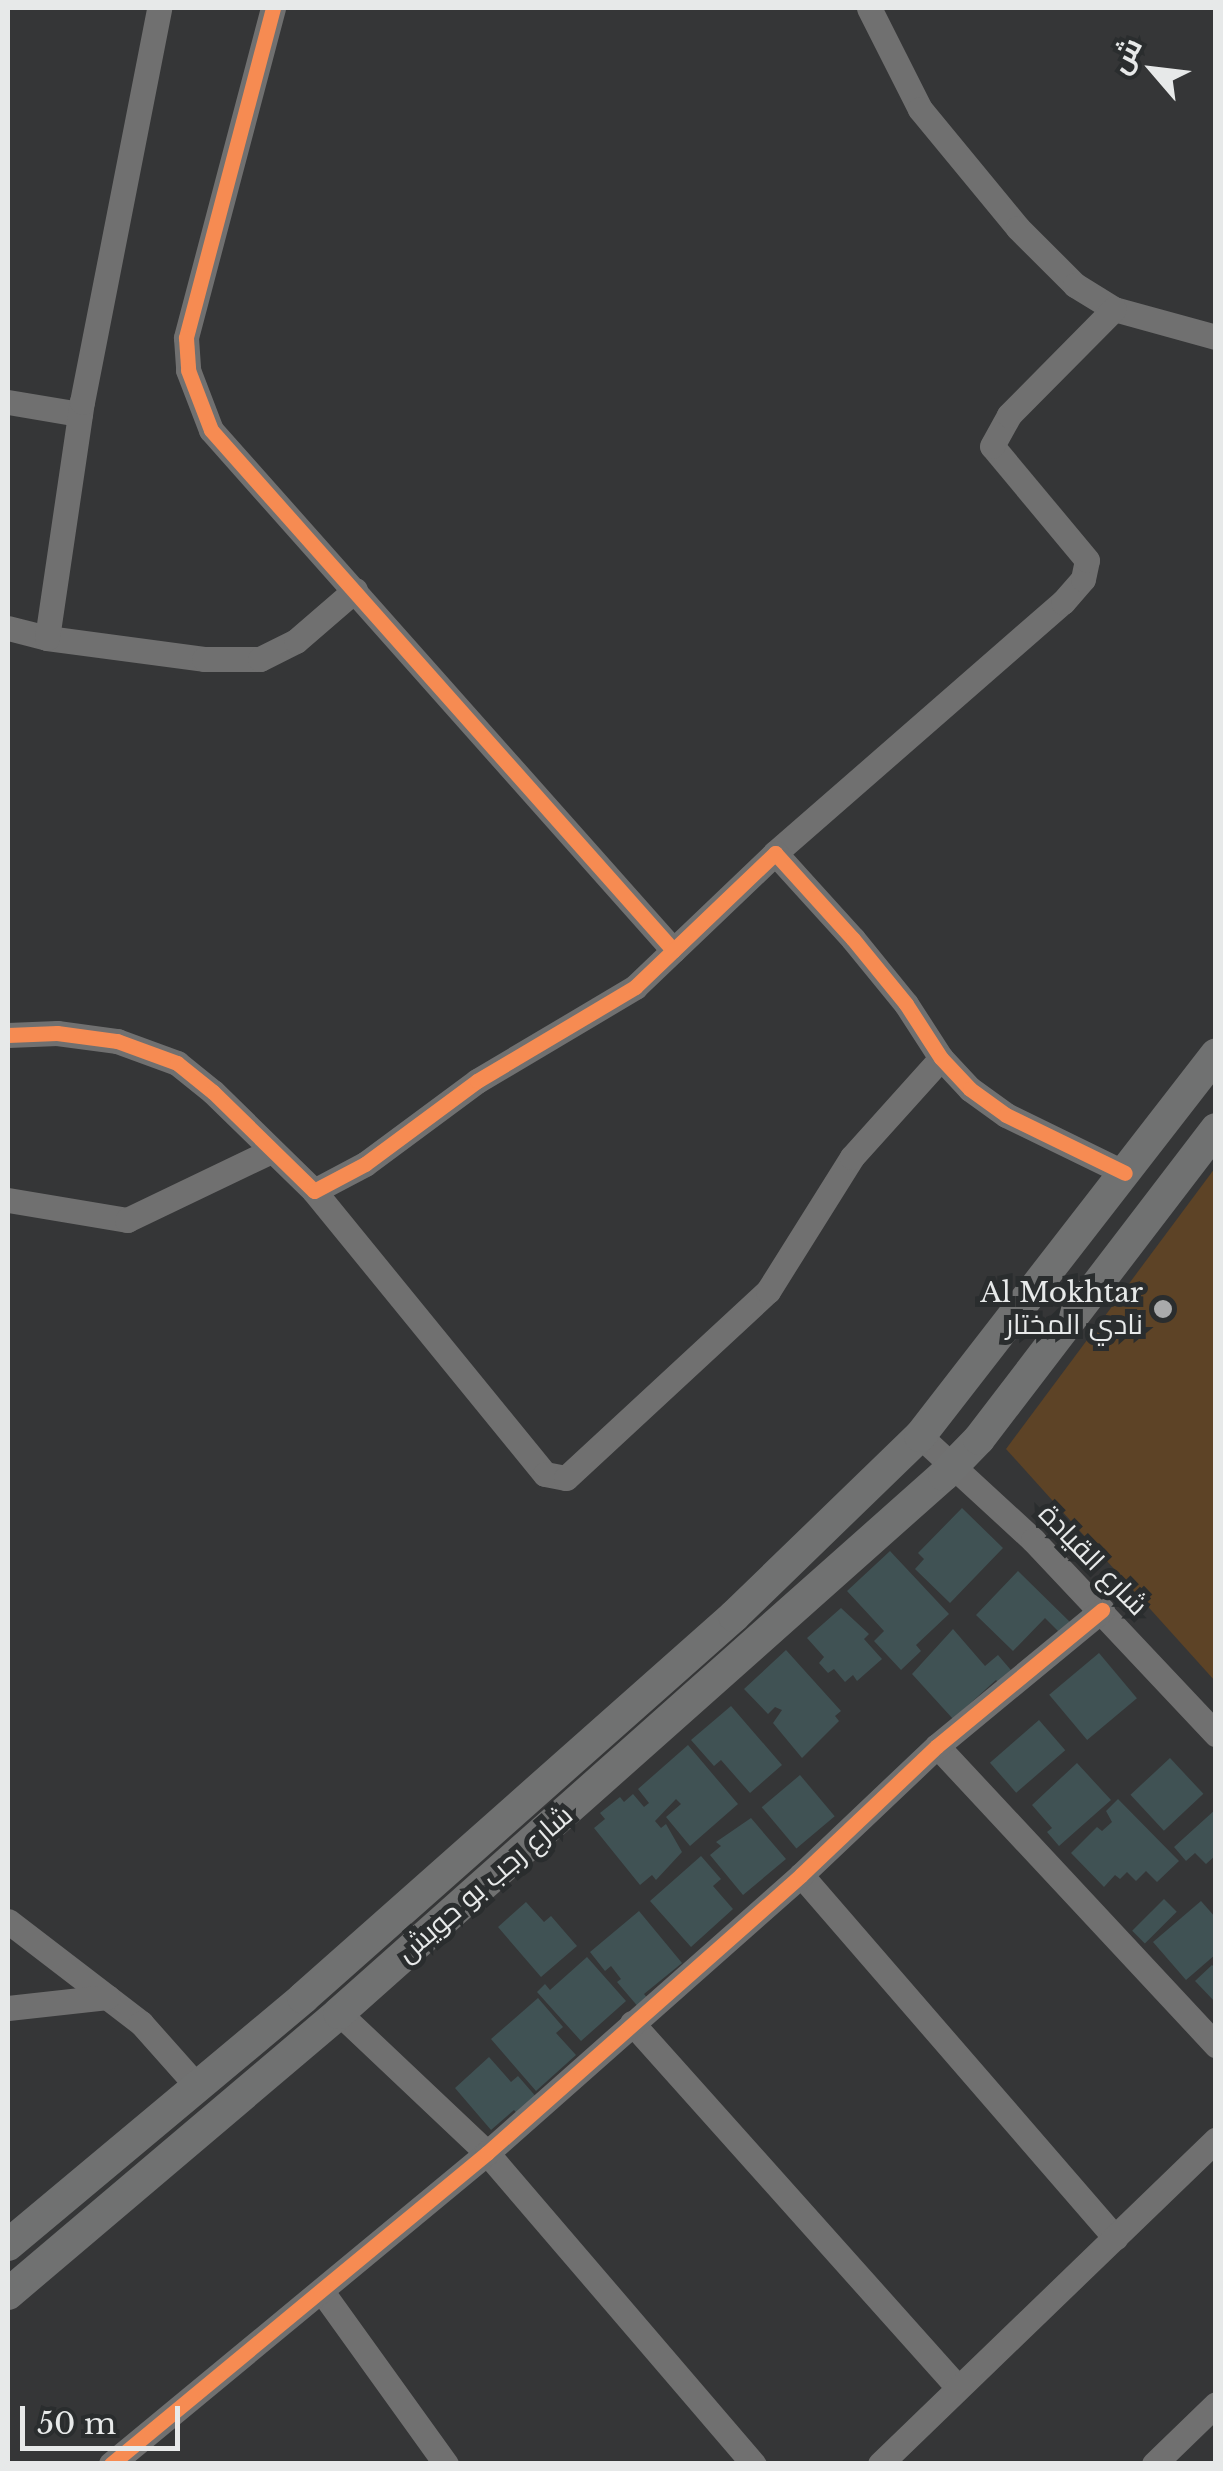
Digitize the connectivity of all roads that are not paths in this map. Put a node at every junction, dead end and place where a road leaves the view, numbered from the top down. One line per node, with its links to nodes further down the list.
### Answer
1 (159, 8): 7 (street)
2 (273, 8): 8 (street)
3 (869, 8): 4 (street)
4 (1114, 309): 5 (street); 11 (street)
5 (1216, 337)
6 (8, 402): 7 (street)
7 (80, 414): 10 (street)
8 (355, 590): 10 (street); 12 (street)
9 (8, 628): 10 (street)
10 (47, 638)
11 (775, 853): 12 (street); 15 (street)
12 (674, 950): 19 (street)
13 (8, 1034): 17 (street)
14 (1216, 1054): 18 (main road, شارع رجب بو حويش)
15 (940, 1058): 18 (street); 19 (street)
16 (1216, 1129): 22 (main road, شارع رجب بو حويش)
17 (272, 1152): 19 (street); 20 (street)
18 (1126, 1173): 21 (main road, شارع رجب بو حويش)
19 (314, 1191)
20 (8, 1200)
21 (920, 1436): 22 (street, شارع القيادة); 33 (main road, شارع رجب بو حويش)
22 (953, 1464): 23 (street, شارع القيادة); 30 (main road, شارع رجب بو حويش)
23 (1102, 1610): 24 (street, شارع القيادة); 25 (street)
24 (1216, 1734)
25 (937, 1746): 26 (street); 32 (street)
26 (801, 1874): 31 (street); 36 (street)
27 (8, 1921): 28 (street)
28 (107, 1997): 29 (street); 33 (street)
29 (8, 2008)
30 (339, 2012): 35 (street); 39 (main road, شارع رجب بو حويش)
31 (632, 2022): 35 (street); 40 (street)
32 (1216, 2045)
33 (197, 2086): 37 (main road, شارع رجب بو حويش)
34 (1216, 2139): 36 (street)
35 (487, 2153): 38 (street); 44 (street)
36 (1115, 2238): 40 (street)
37 (8, 2245)
38 (323, 2293): 42 (street); 43 (street)
39 (8, 2294)
40 (957, 2387): 45 (street)
41 (1216, 2404): 46 (street)
42 (441, 2462)
43 (111, 2464)
44 (754, 2464)
45 (880, 2464)
46 (1154, 2464)

